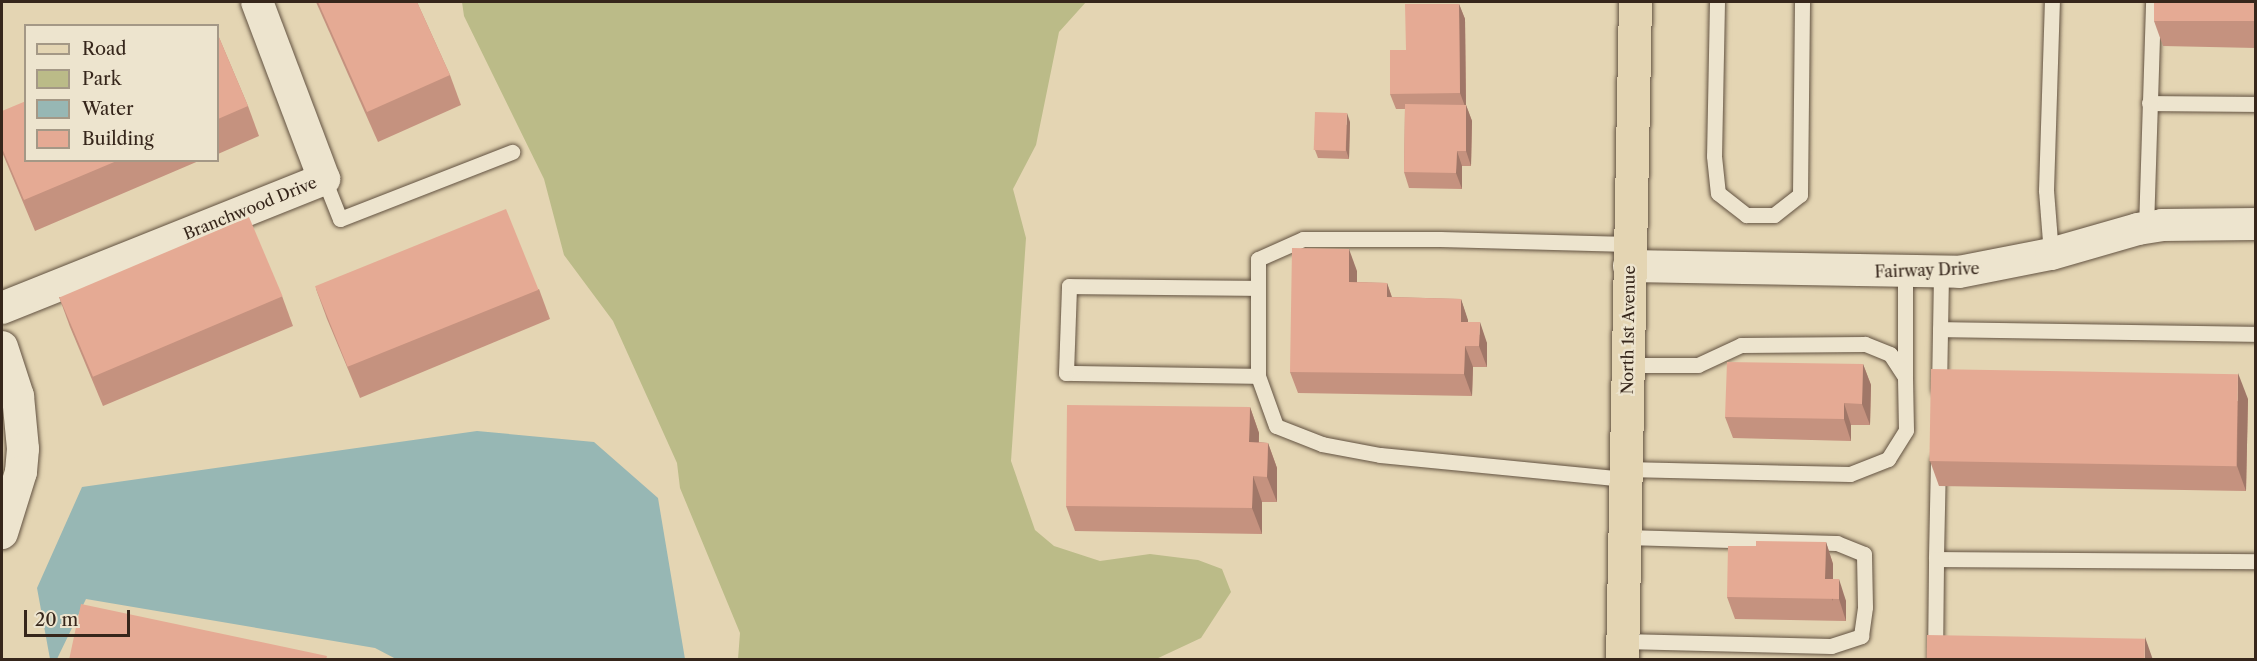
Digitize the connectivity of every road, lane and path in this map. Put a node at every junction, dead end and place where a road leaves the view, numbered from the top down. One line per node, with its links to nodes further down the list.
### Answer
1 (257, 2): 10 (street, Branchwood Drive)
2 (1635, 2): 14 (main road, North 1st Avenue)
3 (1717, 2): 4 (lane)
4 (1802, 2)
5 (2052, 2): 13 (lane)
6 (2153, 2): 7 (lane)
7 (2149, 104): 8 (lane); 12 (lane)
8 (2256, 104)
9 (512, 152): 10 (lane)
10 (324, 179): 18 (street, Branchwood Drive)
11 (2256, 224): 12 (street, Fairway Drive)
12 (2146, 228): 13 (street, Fairway Drive)
13 (2051, 254): 16 (street, Fairway Drive)
14 (1629, 255): 15 (street, Fairway Drive); 17 (lane); 22 (main road, North 1st Avenue)
15 (1905, 272): 16 (street, Fairway Drive); 24 (lane)
16 (1941, 272): 19 (lane)
17 (1258, 288): 23 (lane); 23 (lane)
18 (2, 308)
19 (1940, 329): 20 (lane); 25 (lane)
20 (2256, 334)
21 (2, 346): 28 (street)
22 (1627, 365): 24 (lane); 27 (main road, North 1st Avenue)
23 (1258, 376): 27 (lane)
24 (1905, 377): 27 (lane)
25 (1939, 410)
26 (1938, 444): 30 (lane)
27 (1625, 474): 29 (main road, North 1st Avenue)
28 (2, 533)
29 (1624, 537): 32 (main road, North 1st Avenue); 32 (lane)
30 (1936, 559): 31 (lane); 33 (lane)
31 (2256, 561)
32 (1622, 650)
33 (1935, 660)

